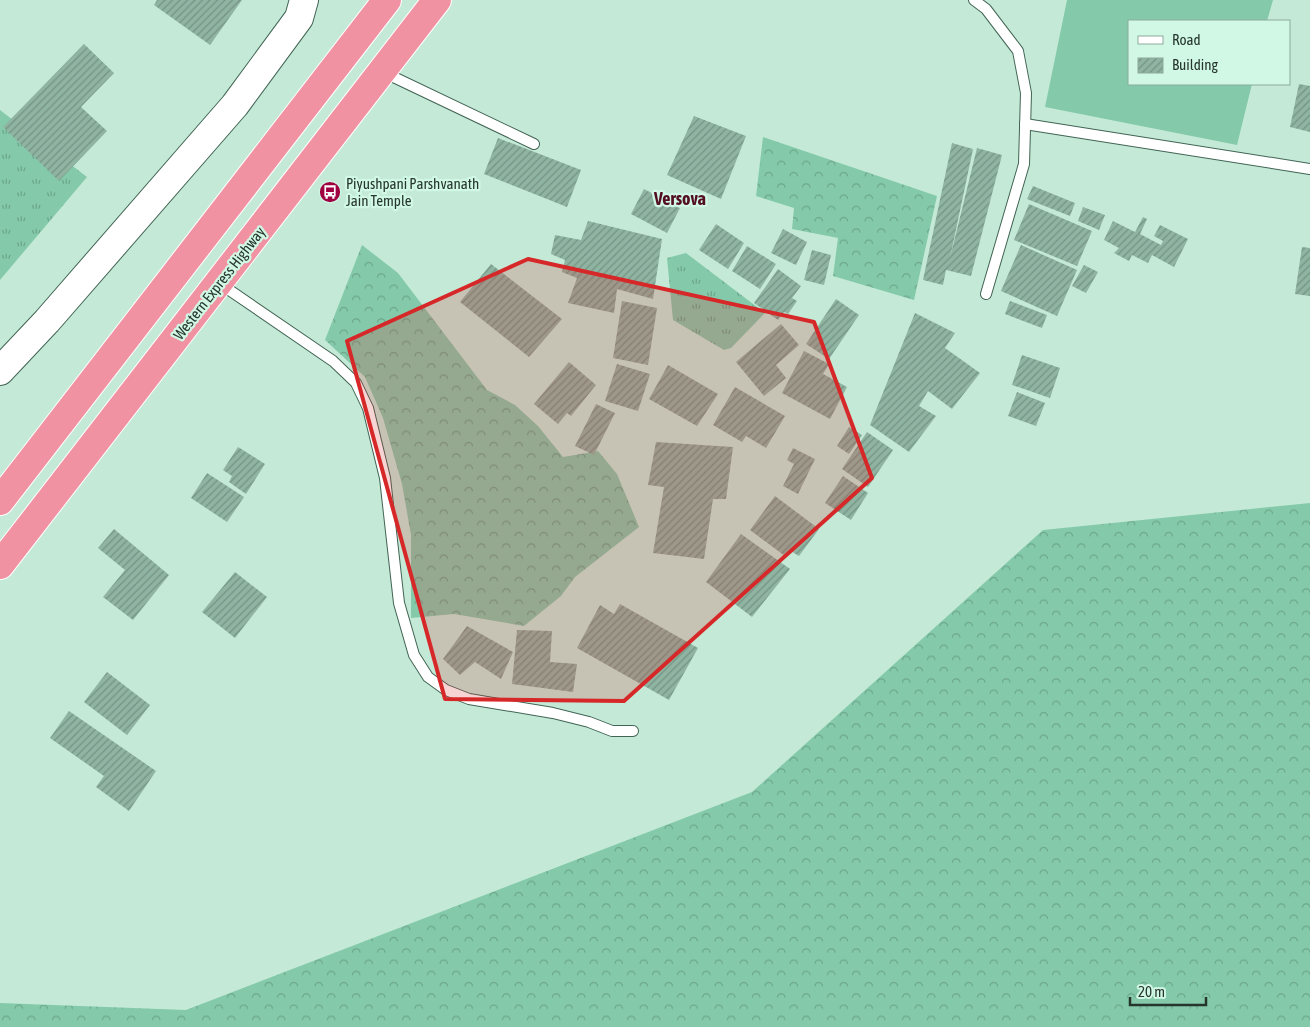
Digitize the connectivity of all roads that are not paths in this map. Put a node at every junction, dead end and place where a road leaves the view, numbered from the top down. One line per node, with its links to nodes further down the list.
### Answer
1 (304, 0): 11 (street)
2 (387, 0): 12 (highway)
3 (437, 0): 5 (highway, Western Express Highway)
4 (974, 0): 6 (lane)
5 (382, 71): 7 (lane); 9 (highway, Western Express Highway)
6 (1025, 124): 8 (lane); 10 (lane)
7 (534, 144)
8 (1310, 169)
9 (219, 283): 13 (highway, Western Express Highway); 14 (lane)
10 (986, 294)
11 (0, 371)
12 (0, 500)
13 (0, 565)
14 (633, 731)

